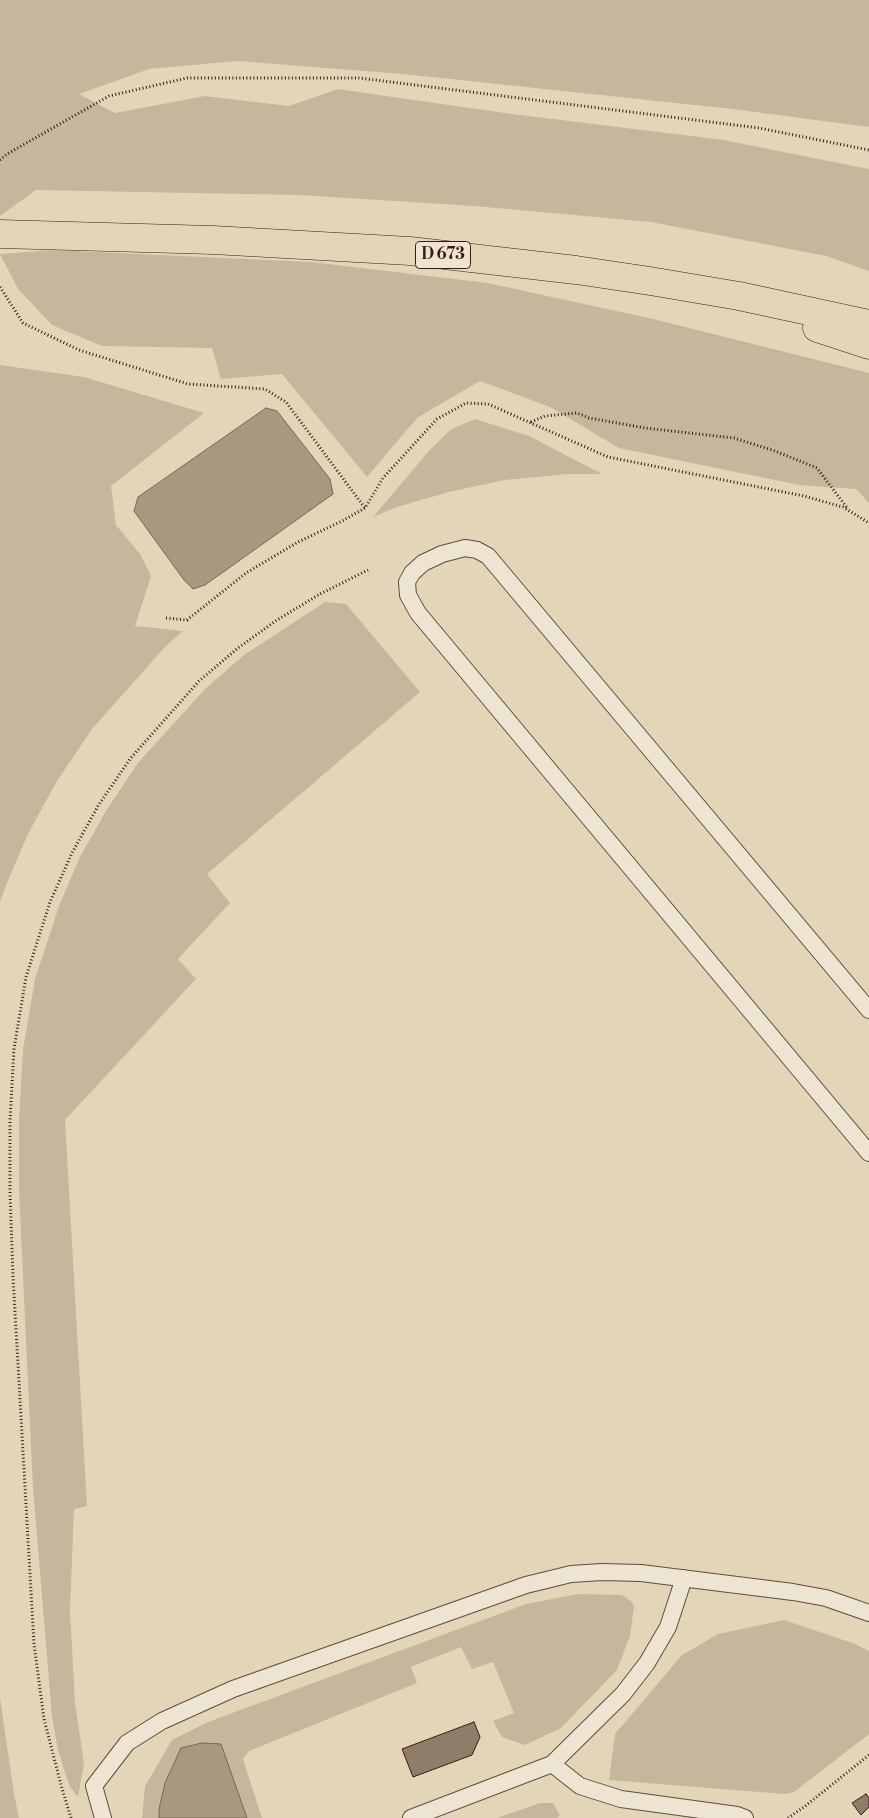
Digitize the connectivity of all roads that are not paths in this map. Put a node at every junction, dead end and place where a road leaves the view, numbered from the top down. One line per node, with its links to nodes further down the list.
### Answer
1 (6, 235): 2 (main road, D 673)
2 (739, 296): 3 (main road, D 673); 4 (main road)
3 (869, 324)
4 (869, 345)
5 (869, 1010): 6 (lane)
6 (869, 1153)
7 (684, 1578): 8 (lane); 9 (lane); 10 (lane)
8 (869, 1613)
9 (552, 1764): 11 (lane); 12 (lane)
10 (103, 1818)
11 (411, 1818)
12 (745, 1818)

